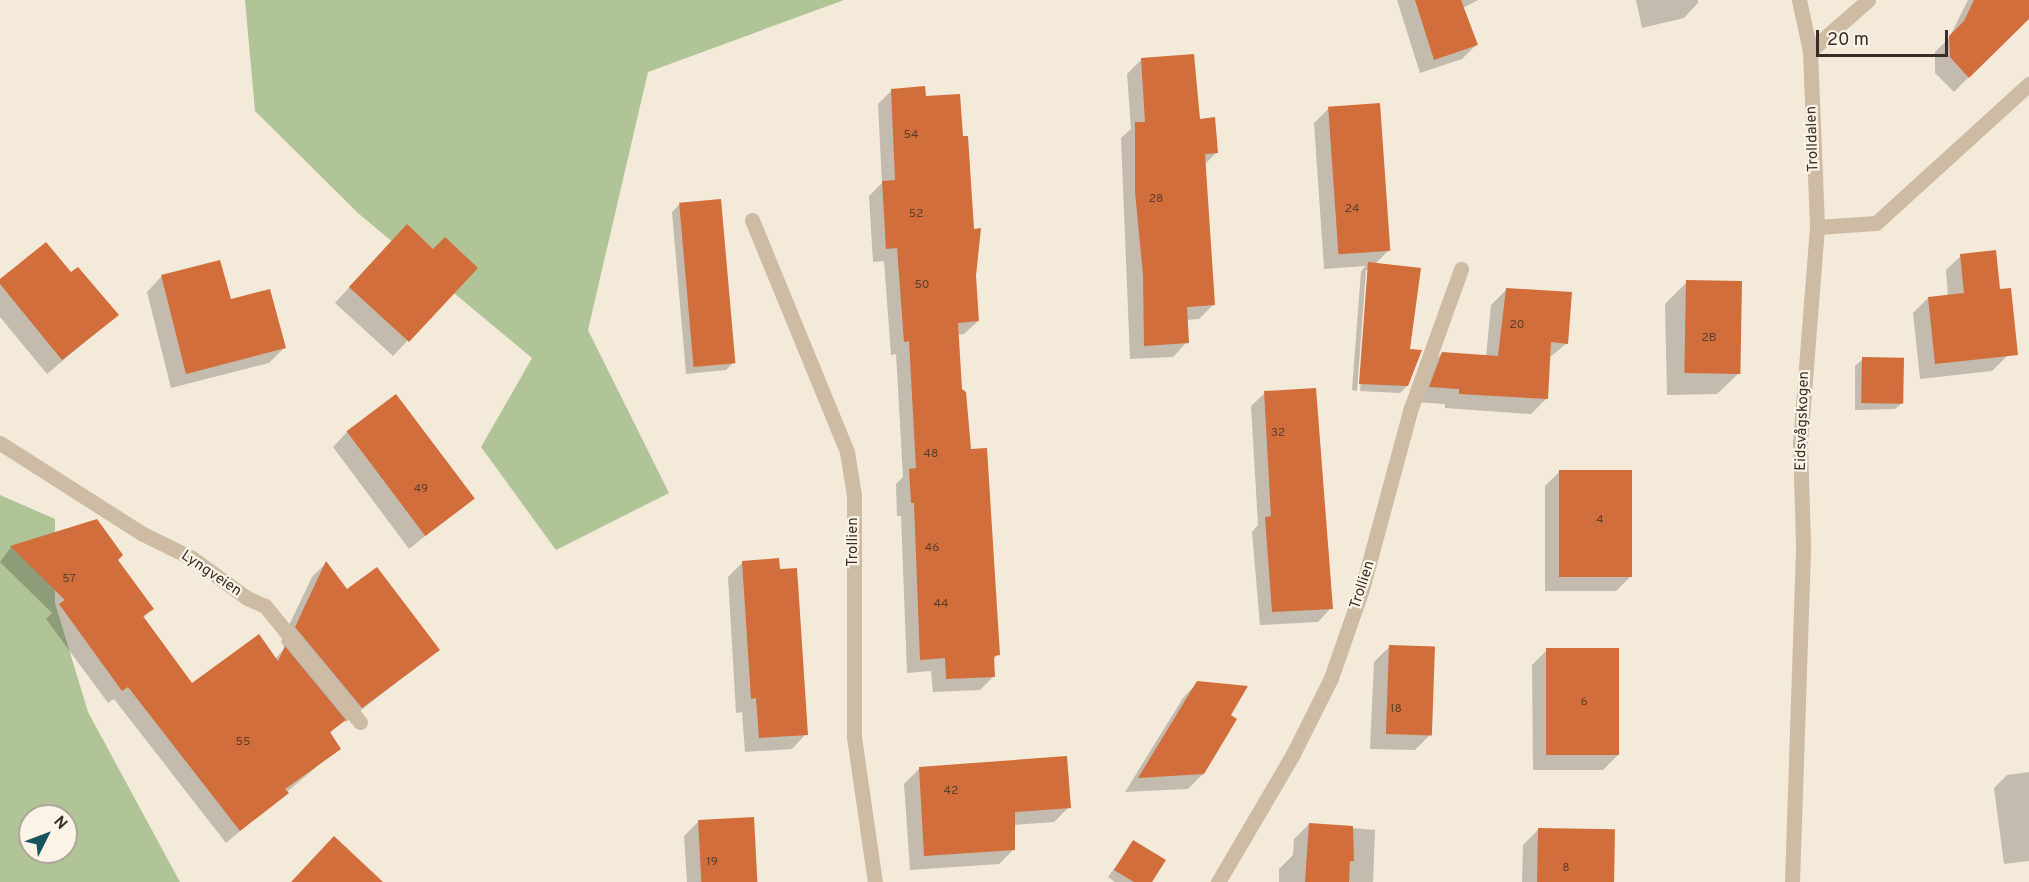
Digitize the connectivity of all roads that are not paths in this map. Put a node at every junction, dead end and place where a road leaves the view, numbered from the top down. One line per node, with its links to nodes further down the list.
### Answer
1 (1799, 0): 3 (street, Trolldalen)
2 (1868, 0): 3 (street)
3 (1810, 51): 6 (street, Trolldalen)
4 (2029, 84): 6 (street)
5 (752, 220): 10 (street, Trollien)
6 (1817, 227): 12 (street, Eidsvågskogen)
7 (1461, 269): 11 (street, Trollien)
8 (0, 442): 9 (street, Lyngveien)
9 (360, 722)
10 (875, 882)
11 (1218, 882)
12 (1792, 882)

